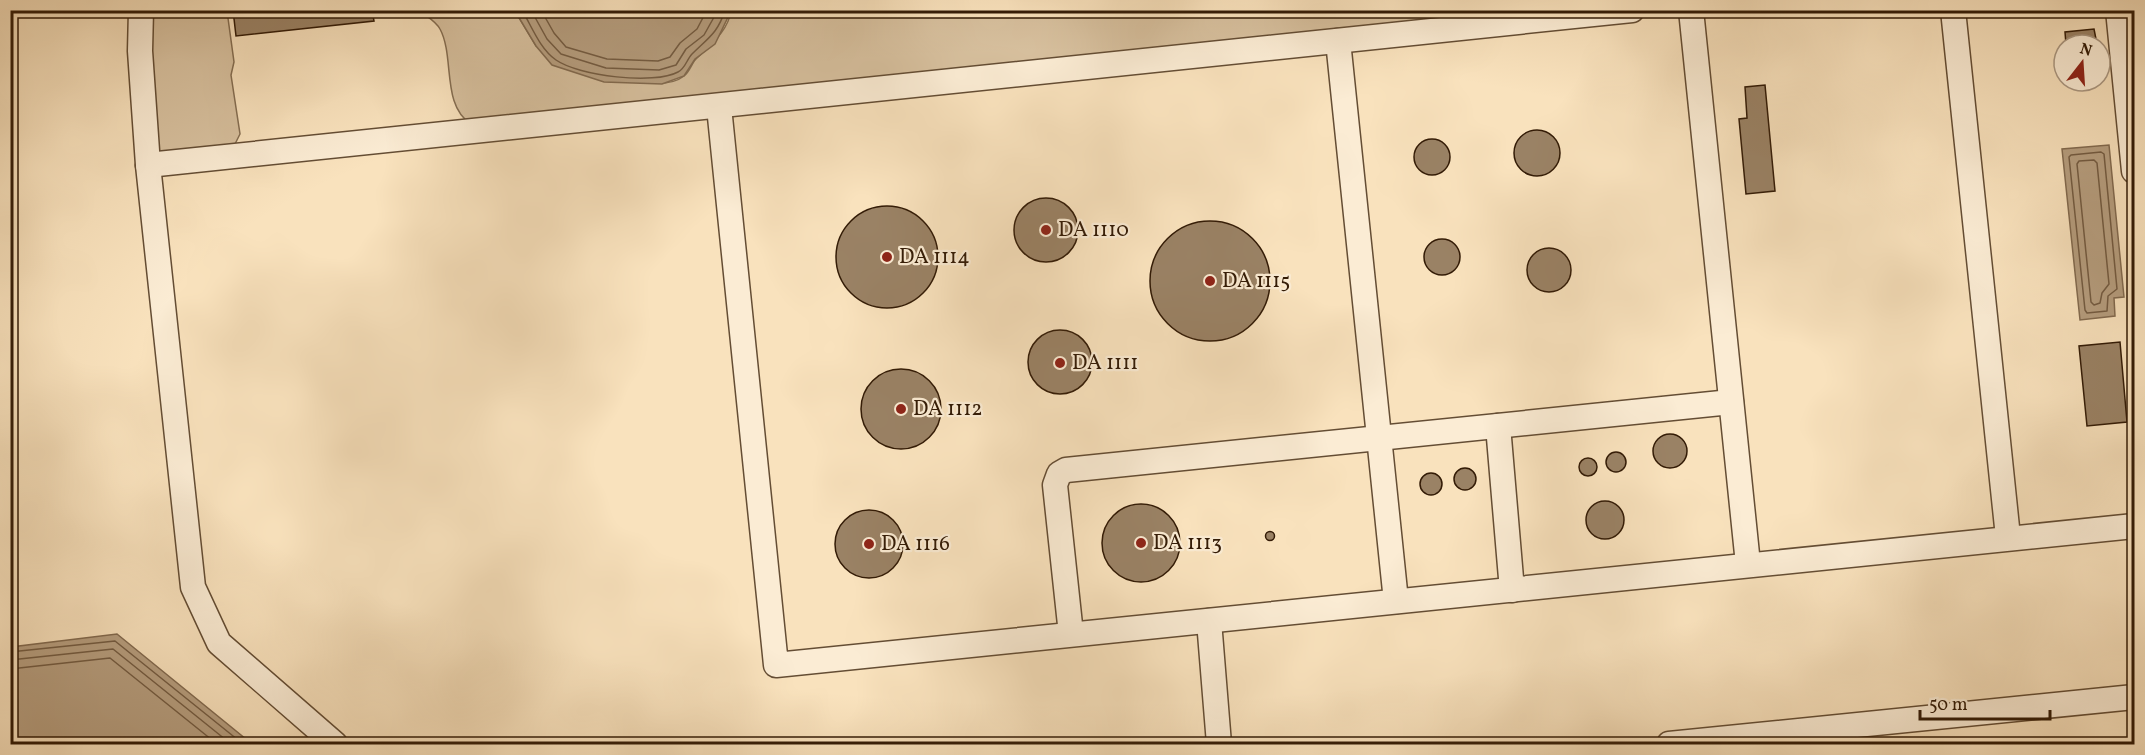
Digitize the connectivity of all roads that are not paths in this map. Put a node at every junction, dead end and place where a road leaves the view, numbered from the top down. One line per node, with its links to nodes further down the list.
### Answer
1 (141, 10): 8 (lane)
2 (1632, 10): 6 (lane)
3 (1691, 10): 10 (lane)
4 (1953, 10): 14 (lane)
5 (2118, 10): 9 (lane)
6 (1338, 41): 7 (lane); 12 (lane)
7 (719, 107): 8 (lane); 19 (lane)
8 (147, 165): 21 (lane)
9 (2134, 171)
10 (1731, 402): 11 (lane); 15 (lane)
11 (1498, 426): 12 (lane); 16 (lane)
12 (1380, 438): 17 (lane); 19 (lane)
13 (2134, 526): 14 (lane)
14 (2008, 537): 15 (lane)
15 (1748, 564): 16 (lane)
16 (1512, 590): 17 (lane)
17 (1396, 602): 18 (lane)
18 (1209, 621): 19 (lane); 22 (lane)
19 (1071, 634)
20 (2134, 697): 23 (lane)
21 (335, 744)
22 (1219, 744)
23 (1669, 744)

